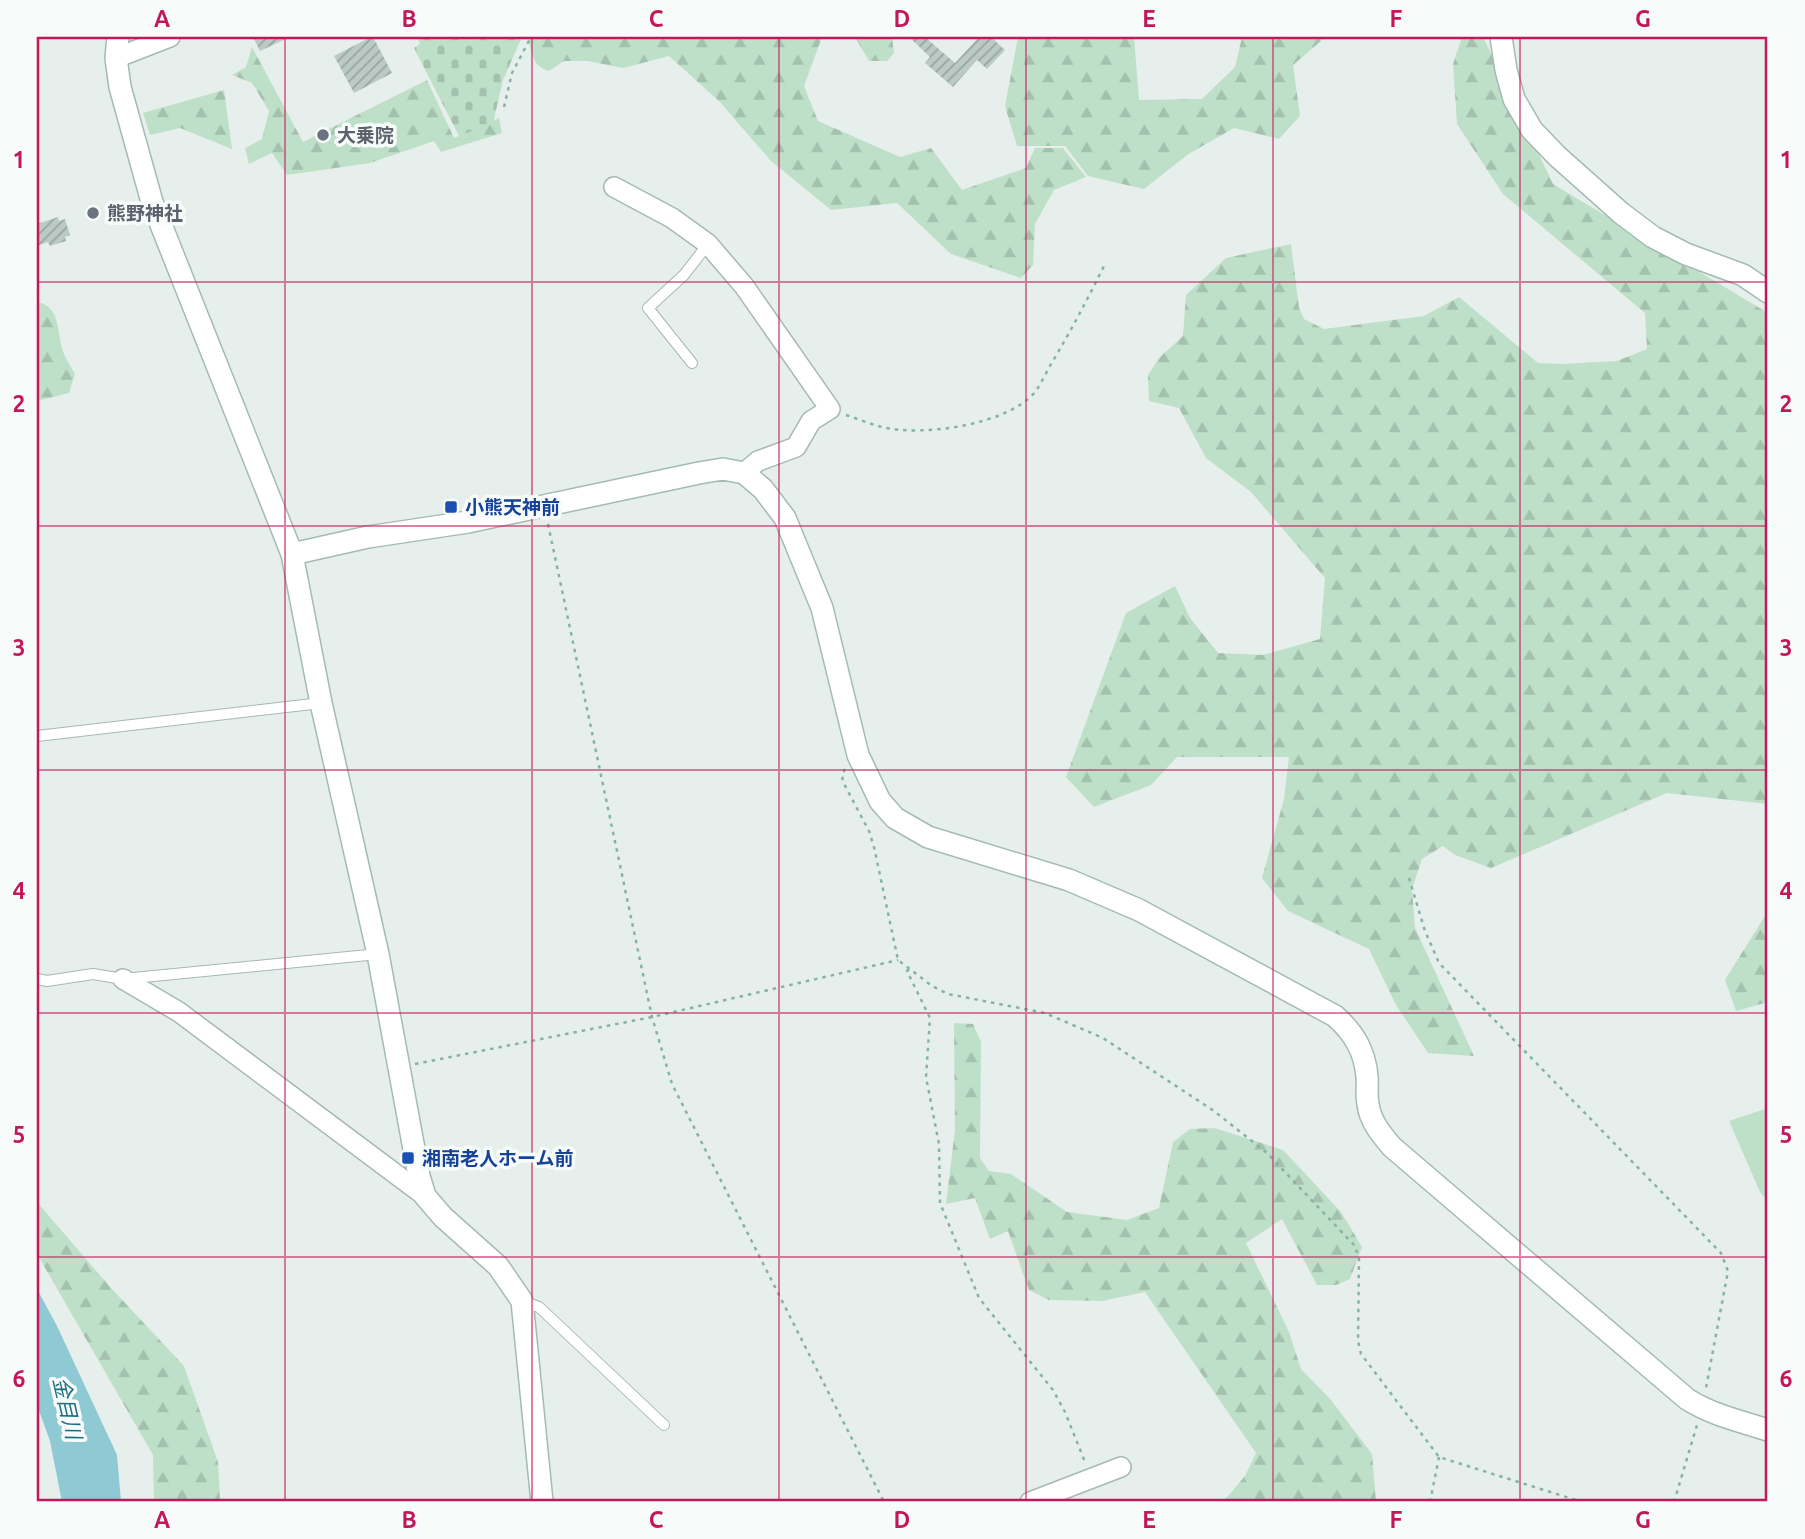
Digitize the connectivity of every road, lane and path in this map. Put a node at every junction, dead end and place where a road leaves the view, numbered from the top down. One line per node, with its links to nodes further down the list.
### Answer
1 (170, 37): 4 (street)
2 (531, 37): 5 (path)
3 (1501, 37): 9 (street)
4 (117, 47): 14 (street)
5 (504, 107)
6 (614, 187): 7 (street)
7 (708, 244): 10 (lane); 11 (street)
8 (1105, 264): 11 (path)
9 (1768, 292)
10 (692, 363)
11 (830, 409): 12 (street)
12 (744, 473): 13 (street); 17 (street)
13 (544, 505): 14 (street); 24 (path)
14 (292, 554): 15 (street)
15 (321, 703): 16 (lane); 19 (street)
16 (37, 736)
17 (861, 761): 20 (path); 28 (street)
18 (1409, 878): 28 (path)
19 (378, 954): 23 (lane); 25 (street)
20 (898, 960): 21 (path); 24 (path)
21 (909, 969): 31 (path); 33 (path)
22 (37, 979): 23 (lane)
23 (123, 979): 26 (street)
24 (652, 1017): 25 (path); 35 (path)
25 (400, 1066): 26 (street)
26 (425, 1196): 27 (street)
27 (522, 1301): 29 (lane); 34 (street)
28 (1702, 1408): 30 (street); 39 (path)
29 (664, 1425)
30 (1768, 1430)
31 (1439, 1457): 37 (path); 38 (path)
32 (1121, 1467): 33 (street)
33 (1091, 1478): 36 (street)
34 (542, 1502)
35 (884, 1502)
36 (1030, 1502)
37 (1430, 1502)
38 (1582, 1502)
39 (1674, 1502)

